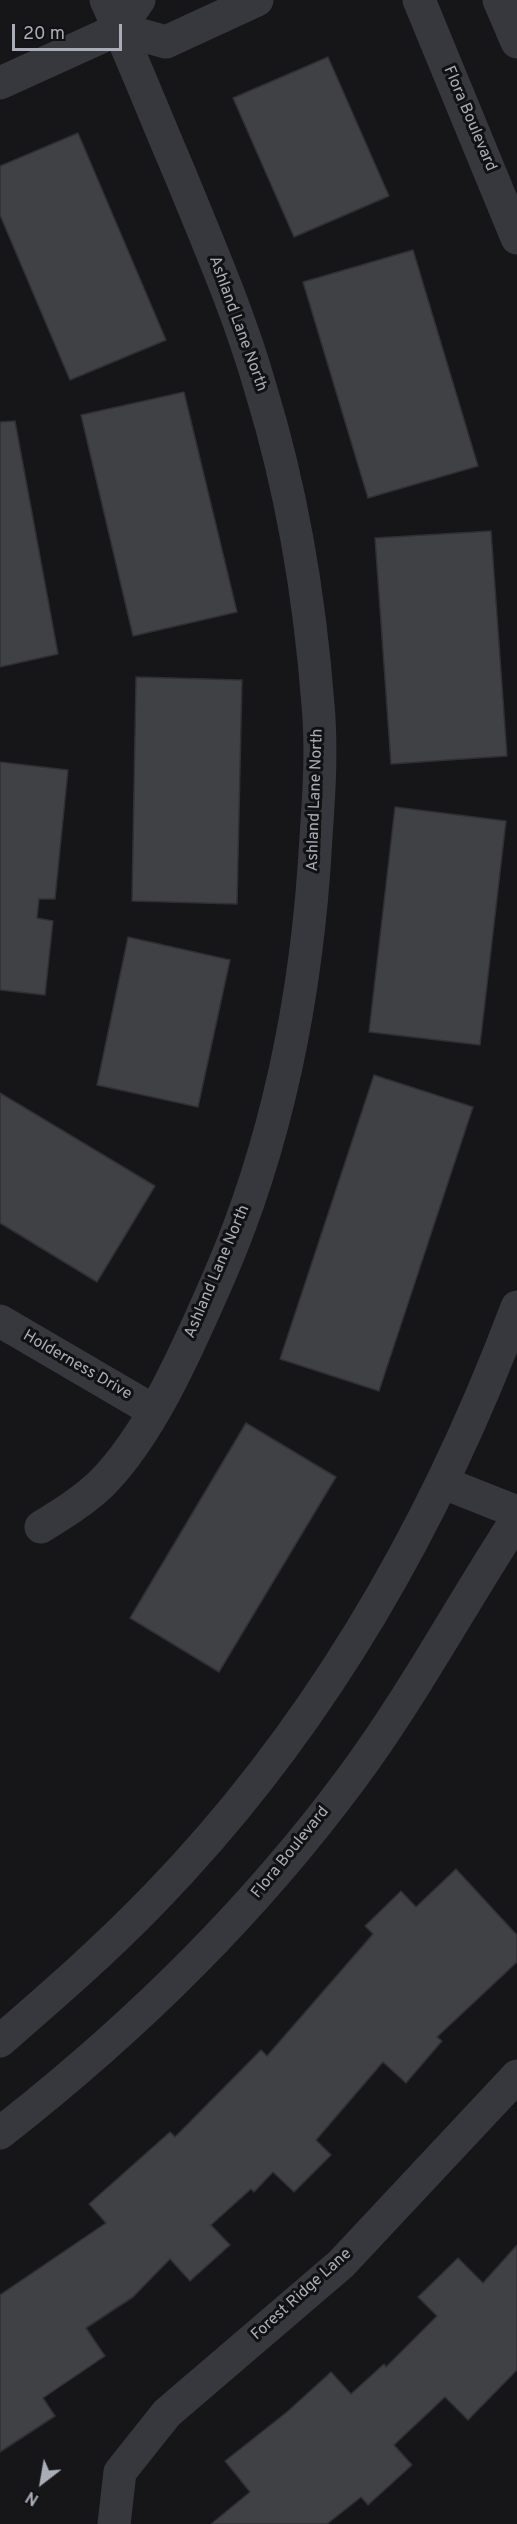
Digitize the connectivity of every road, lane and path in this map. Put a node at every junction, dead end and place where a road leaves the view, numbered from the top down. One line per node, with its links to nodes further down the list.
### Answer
1 (106, 0): 6 (street, Ashland Lane North)
2 (139, 0): 6 (street)
3 (258, 0): 6 (street)
4 (419, 0): 9 (street, Flora Boulevard)
5 (499, 0): 7 (street)
6 (119, 30): 8 (street); 12 (street, Ashland Lane North)
7 (517, 42)
8 (0, 83)
9 (517, 238)
10 (517, 1307): 13 (street)
11 (0, 1321): 12 (street, Holderness Drive)
12 (154, 1412): 16 (street, Ashland Lane North)
13 (444, 1483): 14 (street); 17 (street)
14 (517, 1512)
15 (517, 1519): 19 (street, Flora Boulevard)
16 (41, 1527)
17 (0, 2041)
18 (517, 2076): 20 (street, Forest Ridge Lane)
19 (0, 2133)
20 (114, 2524)

